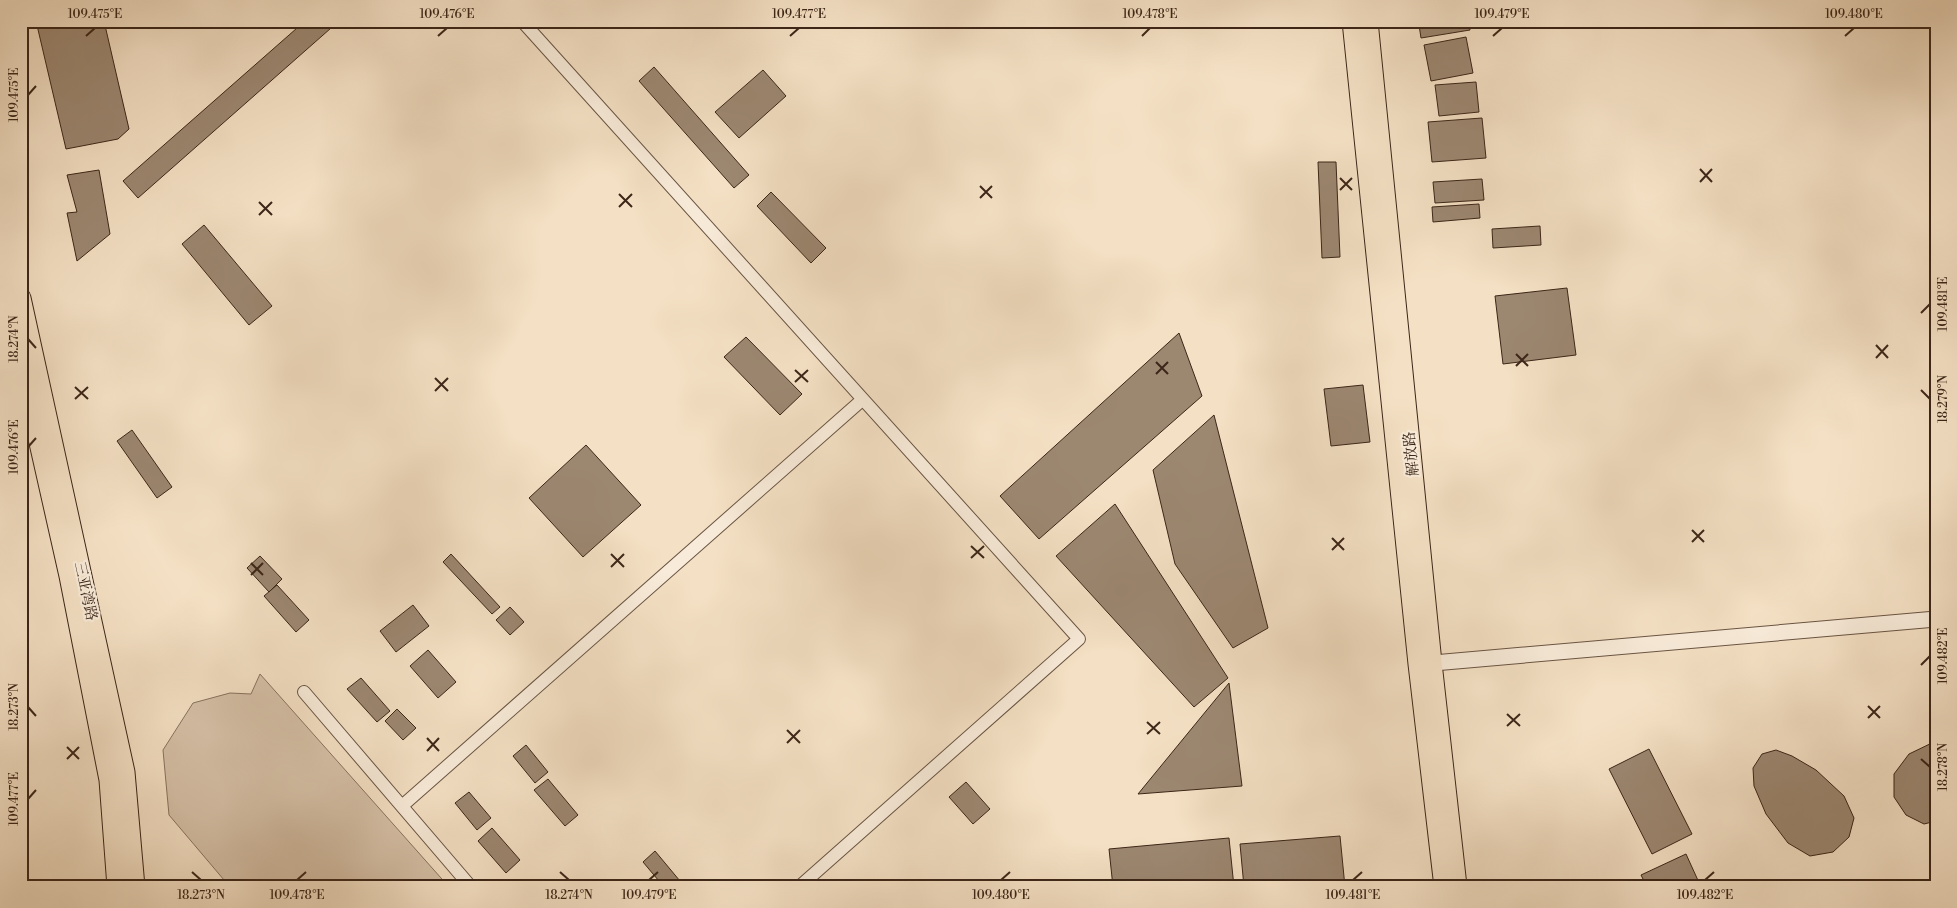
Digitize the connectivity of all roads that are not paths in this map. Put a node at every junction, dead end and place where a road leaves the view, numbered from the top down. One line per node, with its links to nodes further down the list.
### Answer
1 (522, 21): 6 (street)
2 (1352, 21): 8 (main road)
3 (1368, 21): 8 (main road, 解放路)
4 (21, 298): 12 (main road, 三亚湾路)
5 (21, 363): 11 (main road, 三亚湾路)
6 (862, 400): 10 (street); 14 (street)
7 (1936, 619): 8 (street)
8 (1425, 663): 15 (main road); 16 (main road, 解放路)
9 (304, 692): 10 (street)
10 (402, 806): 13 (street)
11 (117, 887)
12 (135, 887)
13 (471, 887)
14 (799, 887)
15 (1444, 887)
16 (1457, 887)

